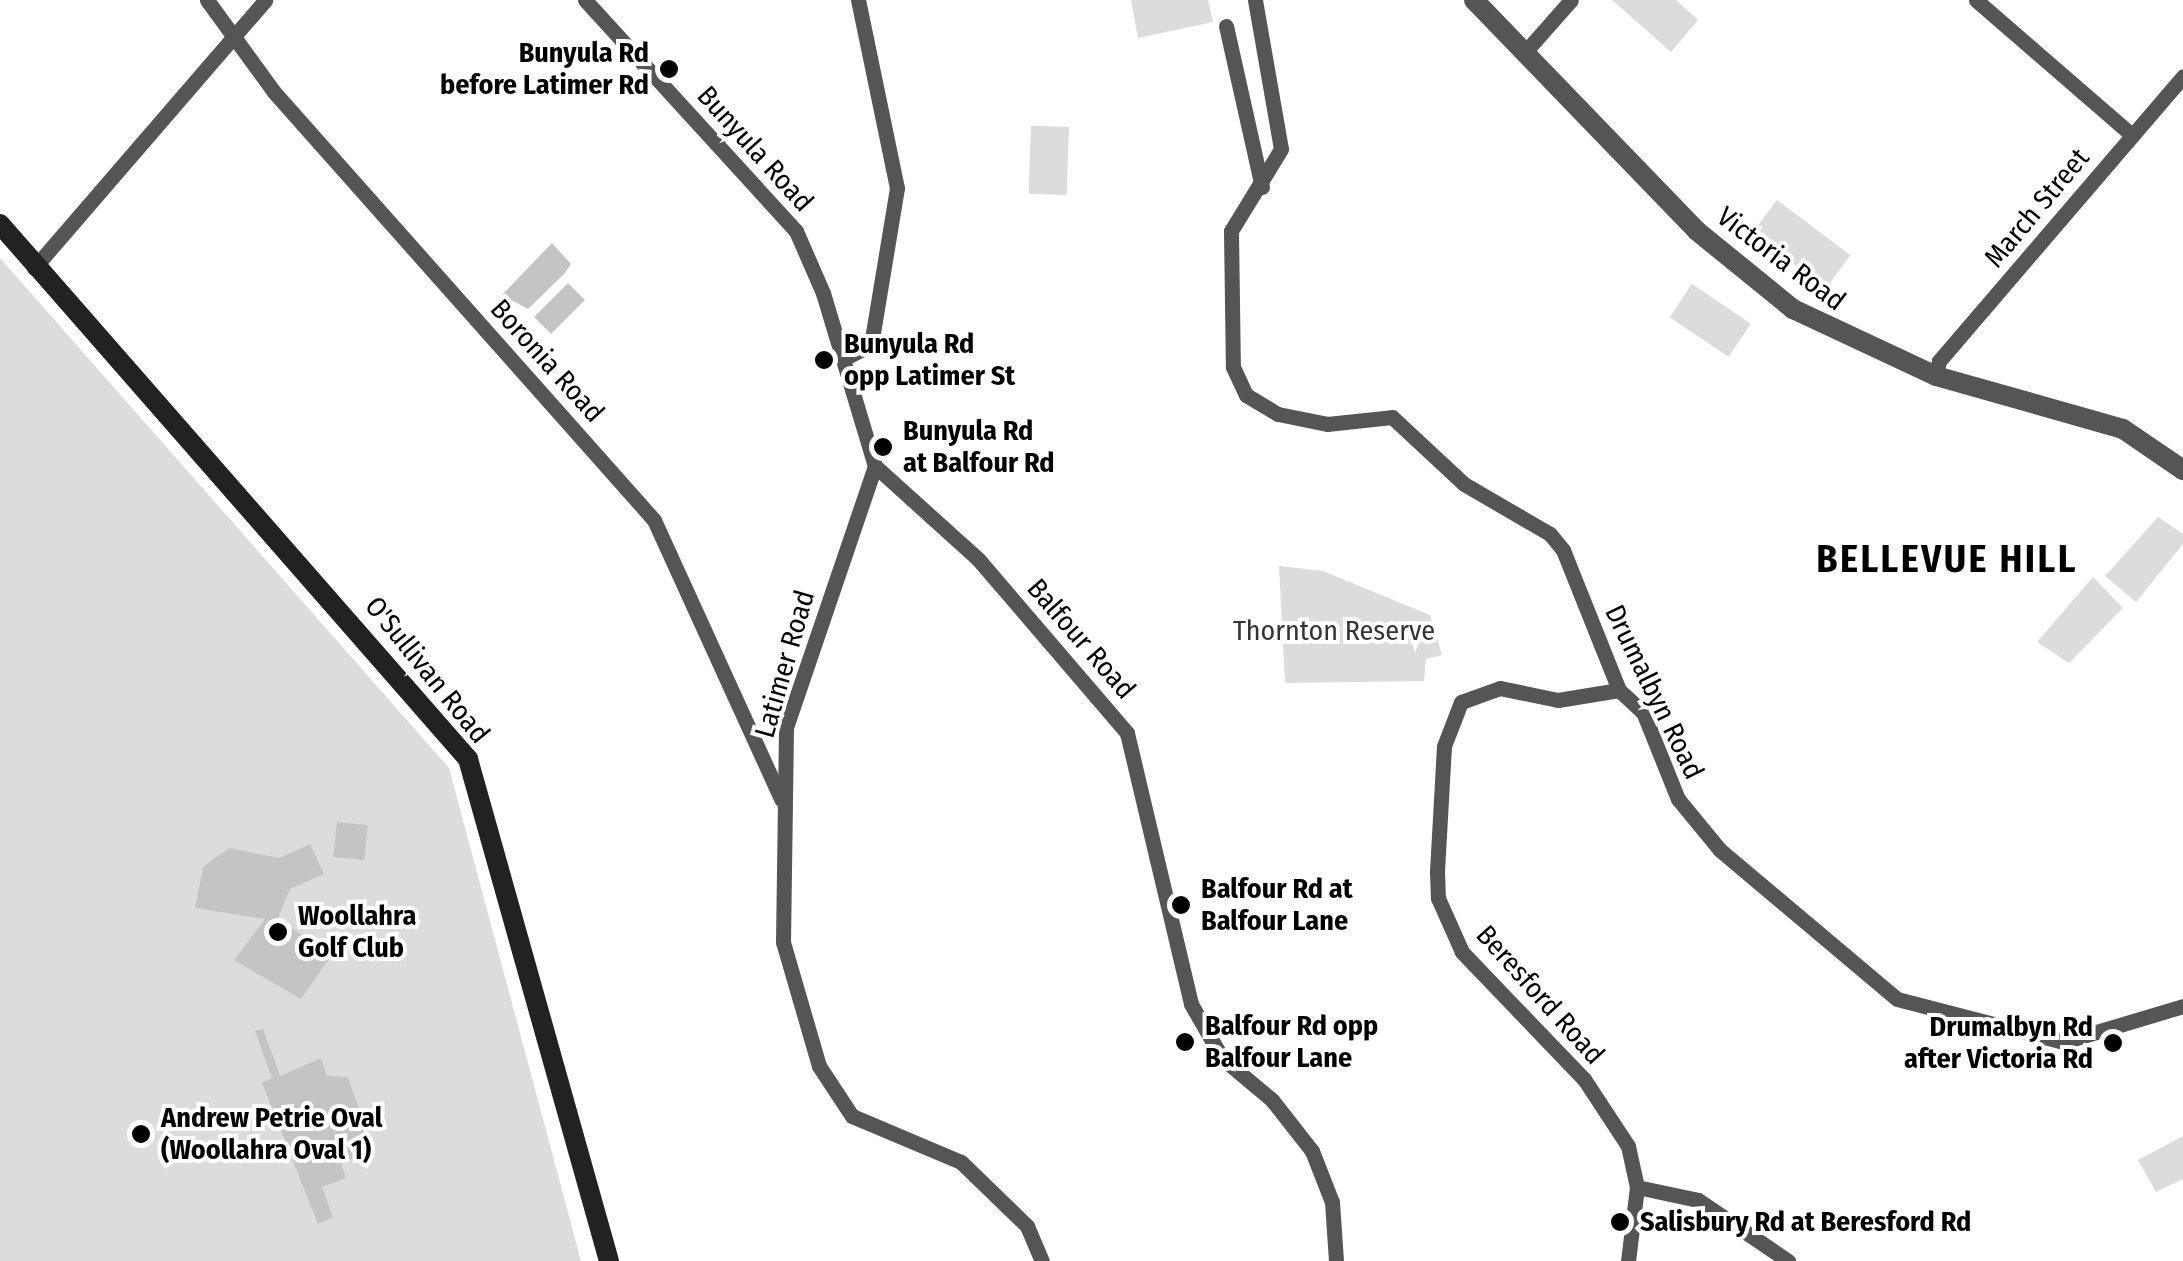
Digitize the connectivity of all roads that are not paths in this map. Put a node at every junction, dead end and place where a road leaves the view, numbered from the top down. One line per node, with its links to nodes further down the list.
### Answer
1 (207, 0): 10 (street, Boronia Road)
2 (266, 0): 10 (street)
3 (585, 0): 17 (street, Bunyula Road)
4 (858, 0): 17 (street)
5 (1255, 0): 14 (street, Drumalbyn Road)
6 (1474, 0): 11 (street, Victoria Road)
7 (1571, 0): 11 (street)
8 (1976, 0): 13 (street)
9 (1226, 26): 14 (street)
10 (234, 37): 16 (street); 22 (street, Boronia Road)
11 (1525, 52): 18 (street, Victoria Road)
12 (2183, 76): 13 (street, March Street)
13 (2132, 135): 18 (street, March Street)
14 (1262, 187): 21 (street, Drumalbyn Road)
15 (0, 224): 16 (main road, O'Sullivan Road)
16 (34, 268): 25 (main road, O'Sullivan Road)
17 (843, 358): 19 (street)
18 (1936, 376): 20 (street, Victoria Road)
19 (875, 466): 22 (street, Latimer Road); 27 (street, Balfour Road)
20 (2183, 470)
21 (1619, 690): 23 (street, Drumalbyn Road); 24 (street, Beresford Road)
22 (781, 799): 26 (street, Latimer Road)
23 (2183, 1006)
24 (1637, 1186): 28 (street); 29 (street)
25 (609, 1261)
26 (1042, 1261)
27 (1336, 1261)
28 (1628, 1261)
29 (1788, 1261)

